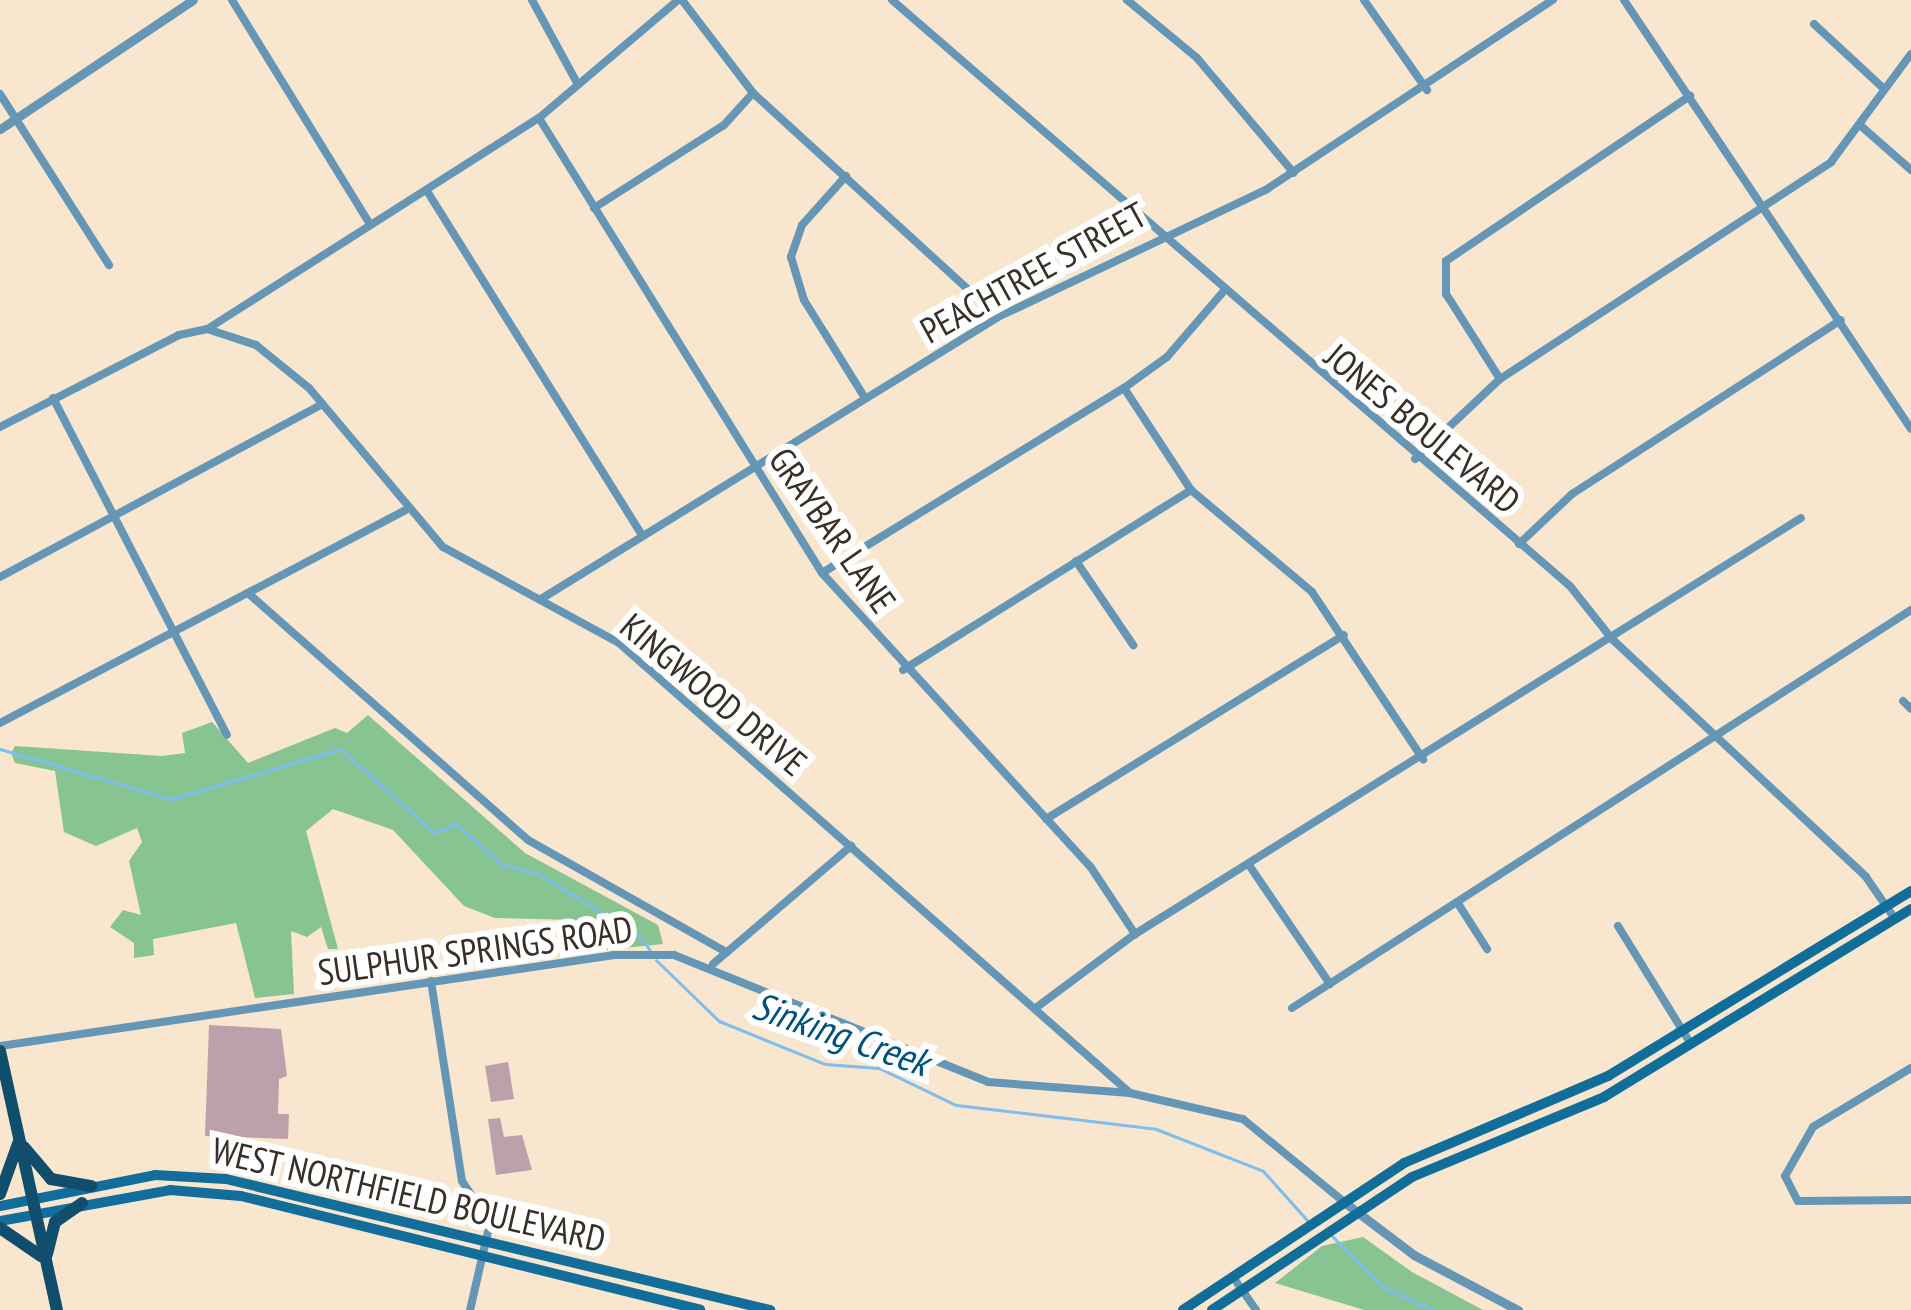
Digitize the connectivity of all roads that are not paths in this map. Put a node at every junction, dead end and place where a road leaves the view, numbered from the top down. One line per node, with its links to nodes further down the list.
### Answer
1 (193, 0): 18 (street)
2 (232, 0): 28 (street)
3 (532, 0): 12 (street)
4 (680, 0): 12 (street); 15 (street)
5 (892, 0): 29 (street, JONES BOULEVARD)
6 (1127, 0): 23 (street)
7 (1364, 0): 14 (street)
8 (1553, 0): 14 (street, PEACHTREE STREET)
9 (1624, 0): 17 (street)
10 (1814, 24): 13 (street)
11 (1911, 54): 13 (street)
12 (577, 84): 19 (street)
13 (1882, 88): 20 (street)
14 (1427, 90): 23 (street, PEACHTREE STREET)
15 (753, 93): 24 (street); 27 (street)
16 (0, 94): 18 (street)
17 (1690, 96): 26 (street); 35 (street)
18 (15, 118): 21 (street); 30 (street)
19 (539, 118): 25 (street); 27 (street, GRAYBAR LANE)
20 (1861, 126): 22 (street); 26 (street)
21 (0, 129)
22 (1911, 170)
23 (1294, 172): 29 (street, PEACHTREE STREET)
24 (846, 176): 32 (street); 38 (street)
25 (428, 191): 28 (street); 48 (street)
26 (1764, 207): 33 (street); 35 (street)
27 (594, 208): 43 (street, GRAYBAR LANE)
28 (370, 224): 34 (street)
29 (1156, 233): 31 (street, JONES BOULEVARD); 32 (street, PEACHTREE STREET)
30 (109, 266)
31 (1223, 292): 36 (street); 42 (street, JONES BOULEVARD)
32 (998, 317): 38 (street, PEACHTREE STREET)
33 (1841, 320): 41 (street); 49 (street)
34 (207, 329): 37 (street); 39 (street, KINGWOOD DRIVE)
35 (1500, 379): 42 (street)
36 (1124, 388): 44 (street); 51 (street)
37 (53, 398): 40 (street); 47 (street)
38 (865, 398): 43 (street, PEACHTREE STREET)
39 (323, 404): 45 (street, KINGWOOD DRIVE); 47 (street)
40 (0, 427)
41 (1911, 429)
42 (1415, 459): 49 (street, JONES BOULEVARD)
43 (756, 470): 48 (street, PEACHTREE STREET); 51 (street, GRAYBAR LANE)
44 (1191, 490): 50 (street); 57 (street)
45 (406, 510): 53 (street); 54 (street, KINGWOOD DRIVE)
46 (1801, 518): 58 (street)
47 (119, 519): 52 (street); 56 (street)
48 (642, 536): 54 (street, PEACHTREE STREET)
49 (1519, 544): 58 (street, JONES BOULEVARD)
50 (1076, 562): 59 (street); 60 (street)
51 (822, 573): 60 (street, GRAYBAR LANE)
52 (0, 577)
53 (249, 594): 56 (street); 76 (street)
54 (541, 599): 66 (street, KINGWOOD DRIVE)
55 (1911, 610): 63 (street)
56 (175, 633): 61 (street); 62 (street)
57 (1344, 635): 64 (street); 65 (street)
58 (1612, 639): 63 (street, JONES BOULEVARD); 64 (street)
59 (1133, 645)
60 (903, 670): 65 (street, GRAYBAR LANE)
61 (0, 723)
62 (227, 735)
63 (1713, 735): 69 (street); 70 (street, JONES BOULEVARD)
64 (1423, 759): 67 (street)
65 (1046, 819): 74 (street, GRAYBAR LANE)
66 (851, 846): 76 (street); 80 (street, KINGWOOD DRIVE)
67 (1249, 866): 74 (street); 79 (street)
68 (1911, 891): 70 (main road)
69 (1457, 902): 75 (street); 79 (street)
70 (1887, 906): 72 (street, JONES BOULEVARD); 82 (main road)
71 (1911, 909): 72 (main road)
72 (1895, 919): 83 (main road)
73 (1618, 926): 82 (street)
74 (1136, 934): 80 (street)
75 (1487, 949)
76 (724, 951): 77 (street)
77 (713, 964): 78 (street, SULPHUR SPRINGS ROAD); 86 (street, SULPHUR SPRINGS ROAD)
78 (431, 981): 84 (street, SULPHUR SPRINGS ROAD); 97 (street)
79 (1330, 984): 81 (street)
80 (1037, 1007): 86 (street, KINGWOOD DRIVE)
81 (1292, 1008)
82 (1682, 1030): 83 (street); 91 (main road)
83 (1690, 1044): 95 (main road)
84 (0, 1048): 87 (main road)
85 (1911, 1068): 90 (street)
86 (1130, 1094): 91 (street, SULPHUR SPRINGS ROAD)
87 (19, 1140): 88 (main road); 89 (main road); 94 (main road)
88 (91, 1186): 94 (main road, WEST NORTHFIELD BOULEVARD); 97 (main road, WEST NORTHFIELD BOULEVARD)
89 (0, 1194)
90 (1911, 1200)
91 (1344, 1202): 95 (street, SULPHUR SPRINGS ROAD); 100 (main road)
92 (82, 1203): 94 (main road, WEST NORTHFIELD BOULEVARD); 98 (main road, WEST NORTHFIELD BOULEVARD); 99 (main road)
93 (0, 1206): 94 (main road)
94 (33, 1206): 96 (main road); 99 (main road)
95 (1357, 1211): 101 (main road); 110 (street, SULPHUR SPRINGS ROAD)
96 (0, 1225): 99 (main road)
97 (488, 1240): 98 (street); 102 (main road, WEST NORTHFIELD BOULEVARD)
98 (484, 1256): 104 (street); 105 (main road, WEST NORTHFIELD BOULEVARD)
99 (46, 1262): 103 (main road)
100 (1233, 1277): 101 (street); 107 (main road)
101 (1242, 1290): 108 (main road); 109 (street)
102 (748, 1307): 106 (main road, WEST NORTHFIELD BOULEVARD)
103 (57, 1310)
104 (470, 1310)
105 (700, 1310)
106 (770, 1310)
107 (1183, 1310)
108 (1212, 1310)
109 (1256, 1310)
110 (1518, 1310)

